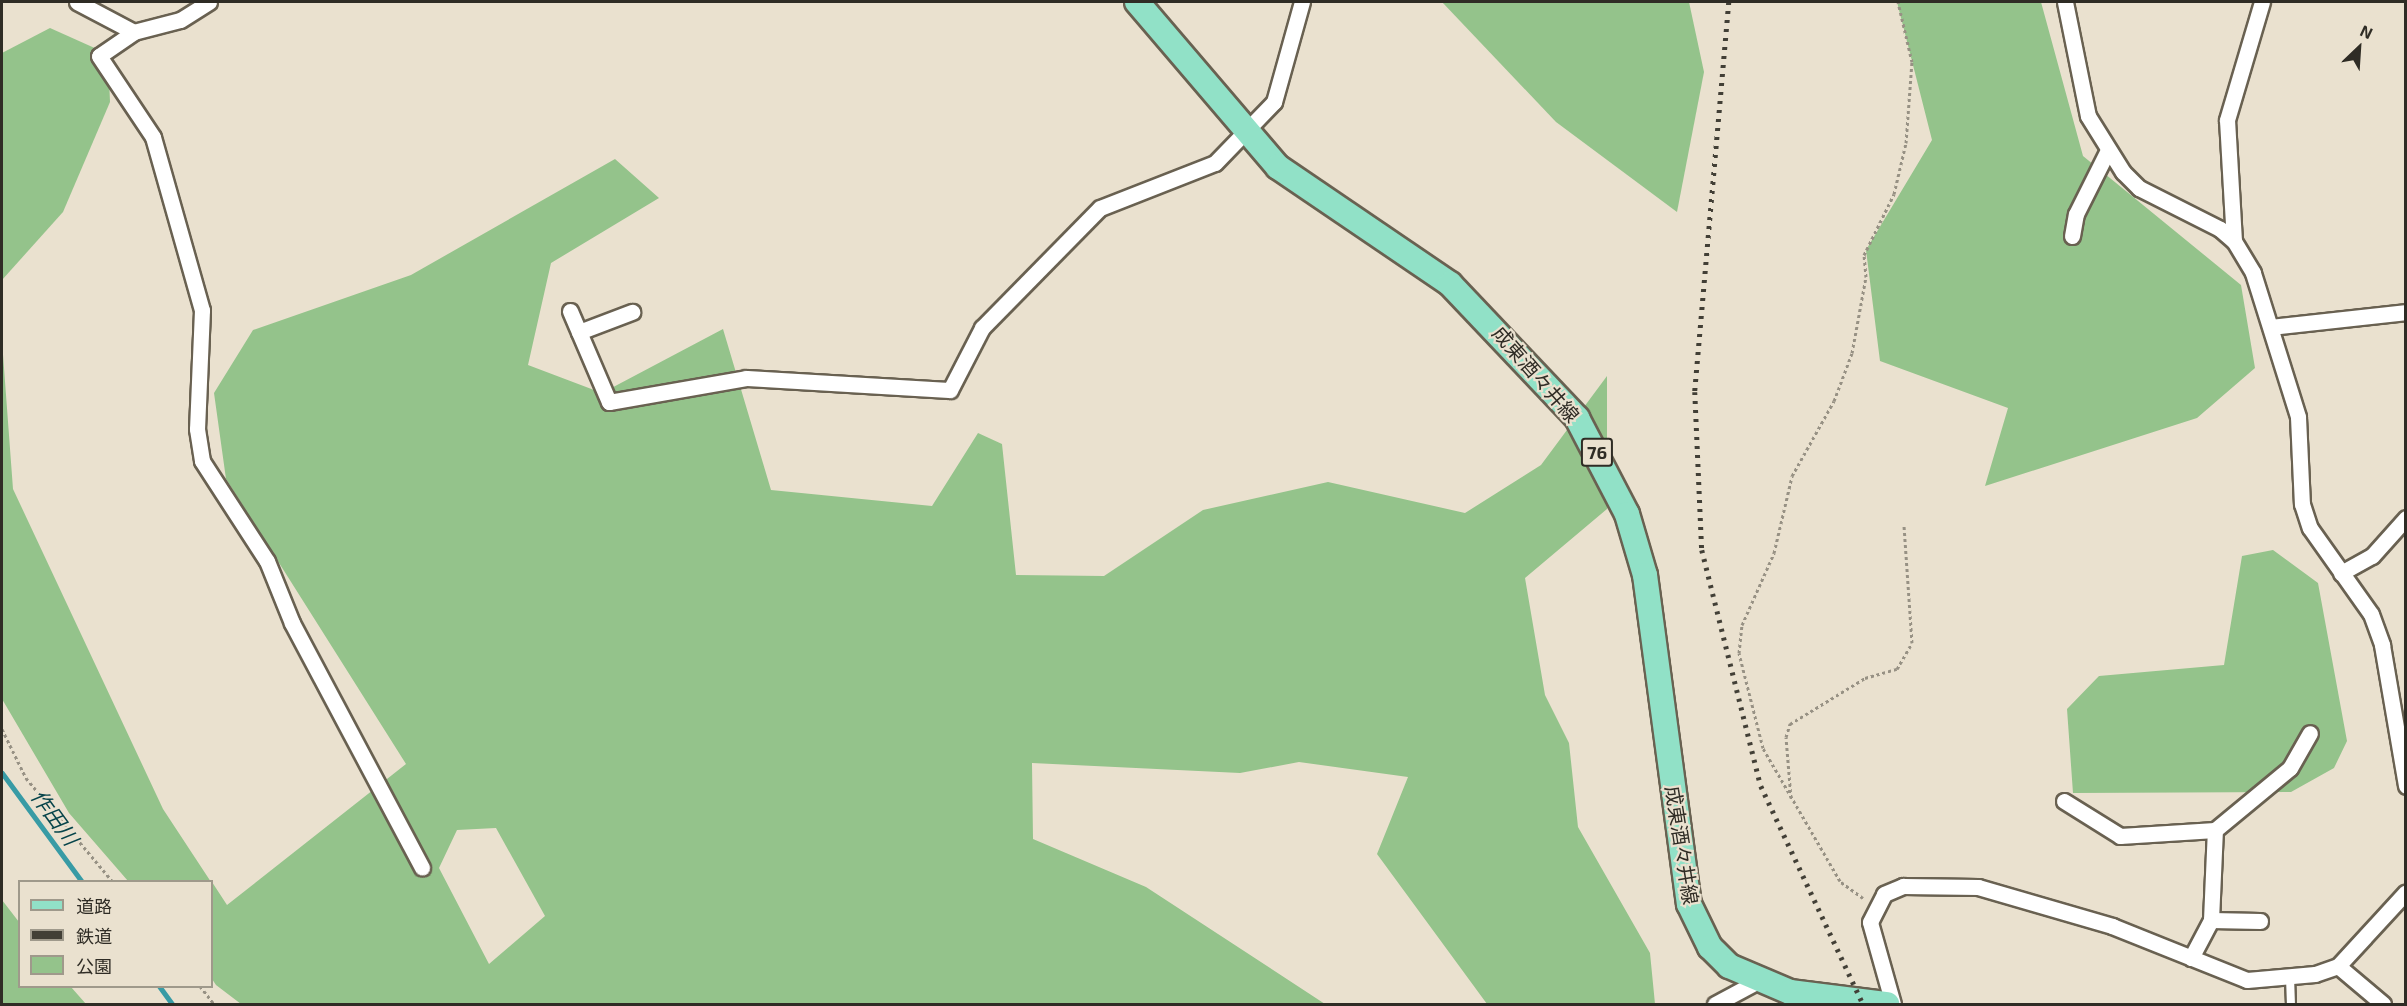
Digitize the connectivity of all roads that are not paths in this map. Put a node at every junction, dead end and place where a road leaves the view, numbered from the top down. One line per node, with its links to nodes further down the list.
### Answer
1 (77, 2): 7 (street)
2 (209, 2): 7 (street)
3 (1137, 2): 8 (main road, 成東酒々井線 / 76)
4 (1302, 2): 8 (street)
5 (2065, 2): 9 (street)
6 (2262, 2): 11 (street)
7 (134, 32): 23 (street)
8 (1244, 133): 16 (street); 30 (main road, 成東酒々井線 / 76)
9 (2108, 150): 10 (street); 11 (street)
10 (2072, 236)
11 (2234, 241): 15 (street)
12 (570, 311): 16 (street)
13 (632, 312): 16 (street)
14 (2406, 312): 15 (street)
15 (2271, 327): 18 (street)
16 (579, 332)
17 (2406, 518): 18 (street)
18 (2341, 573): 20 (street)
19 (2310, 733): 22 (street)
20 (2406, 786)
21 (2064, 801): 22 (street)
22 (2215, 830): 25 (street)
23 (422, 868)
24 (2406, 892): 28 (street)
25 (2211, 920): 26 (street); 27 (street)
26 (2260, 921)
27 (2191, 958): 29 (street); 33 (street)
28 (2338, 966): 29 (street); 35 (street)
29 (2290, 977): 34 (lane)
30 (1758, 981): 31 (street); 32 (main road, 成東酒々井線 / 76)
31 (1715, 1005)
32 (1887, 1005)
33 (1893, 1005)
34 (2290, 1005)
35 (2383, 1005)

